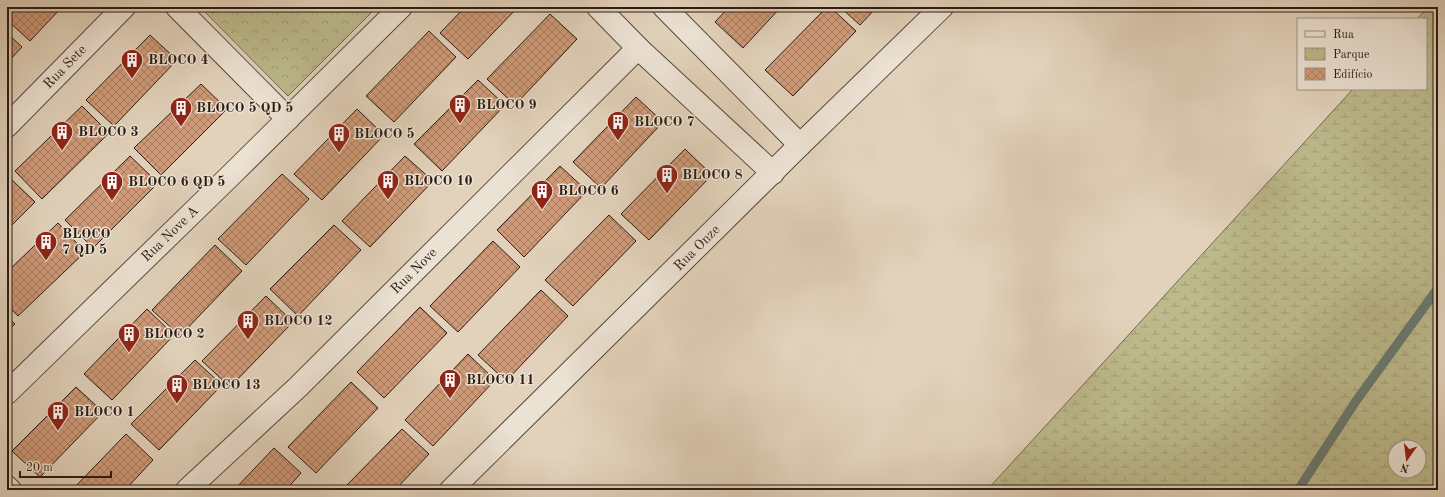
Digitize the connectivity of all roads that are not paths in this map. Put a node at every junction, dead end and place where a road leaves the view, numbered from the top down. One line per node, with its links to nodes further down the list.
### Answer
1 (124, 7): 9 (street, Rua Sete)
2 (177, 7): 8 (street)
3 (401, 7): 8 (street, Rua Nove A)
4 (598, 7): 7 (street)
5 (942, 7): 10 (street, Rua Onze)
6 (670, 9): 10 (street)
7 (638, 48): 11 (street); 15 (street, Rua Nove)
8 (288, 119): 12 (street, Rua Nove A)
9 (7, 126)
10 (800, 145): 11 (street, Rua Onze)
11 (773, 174): 16 (street, Rua Onze)
12 (7, 393)
13 (7, 487): 14 (street)
14 (10, 490)
15 (187, 490)
16 (451, 490)

